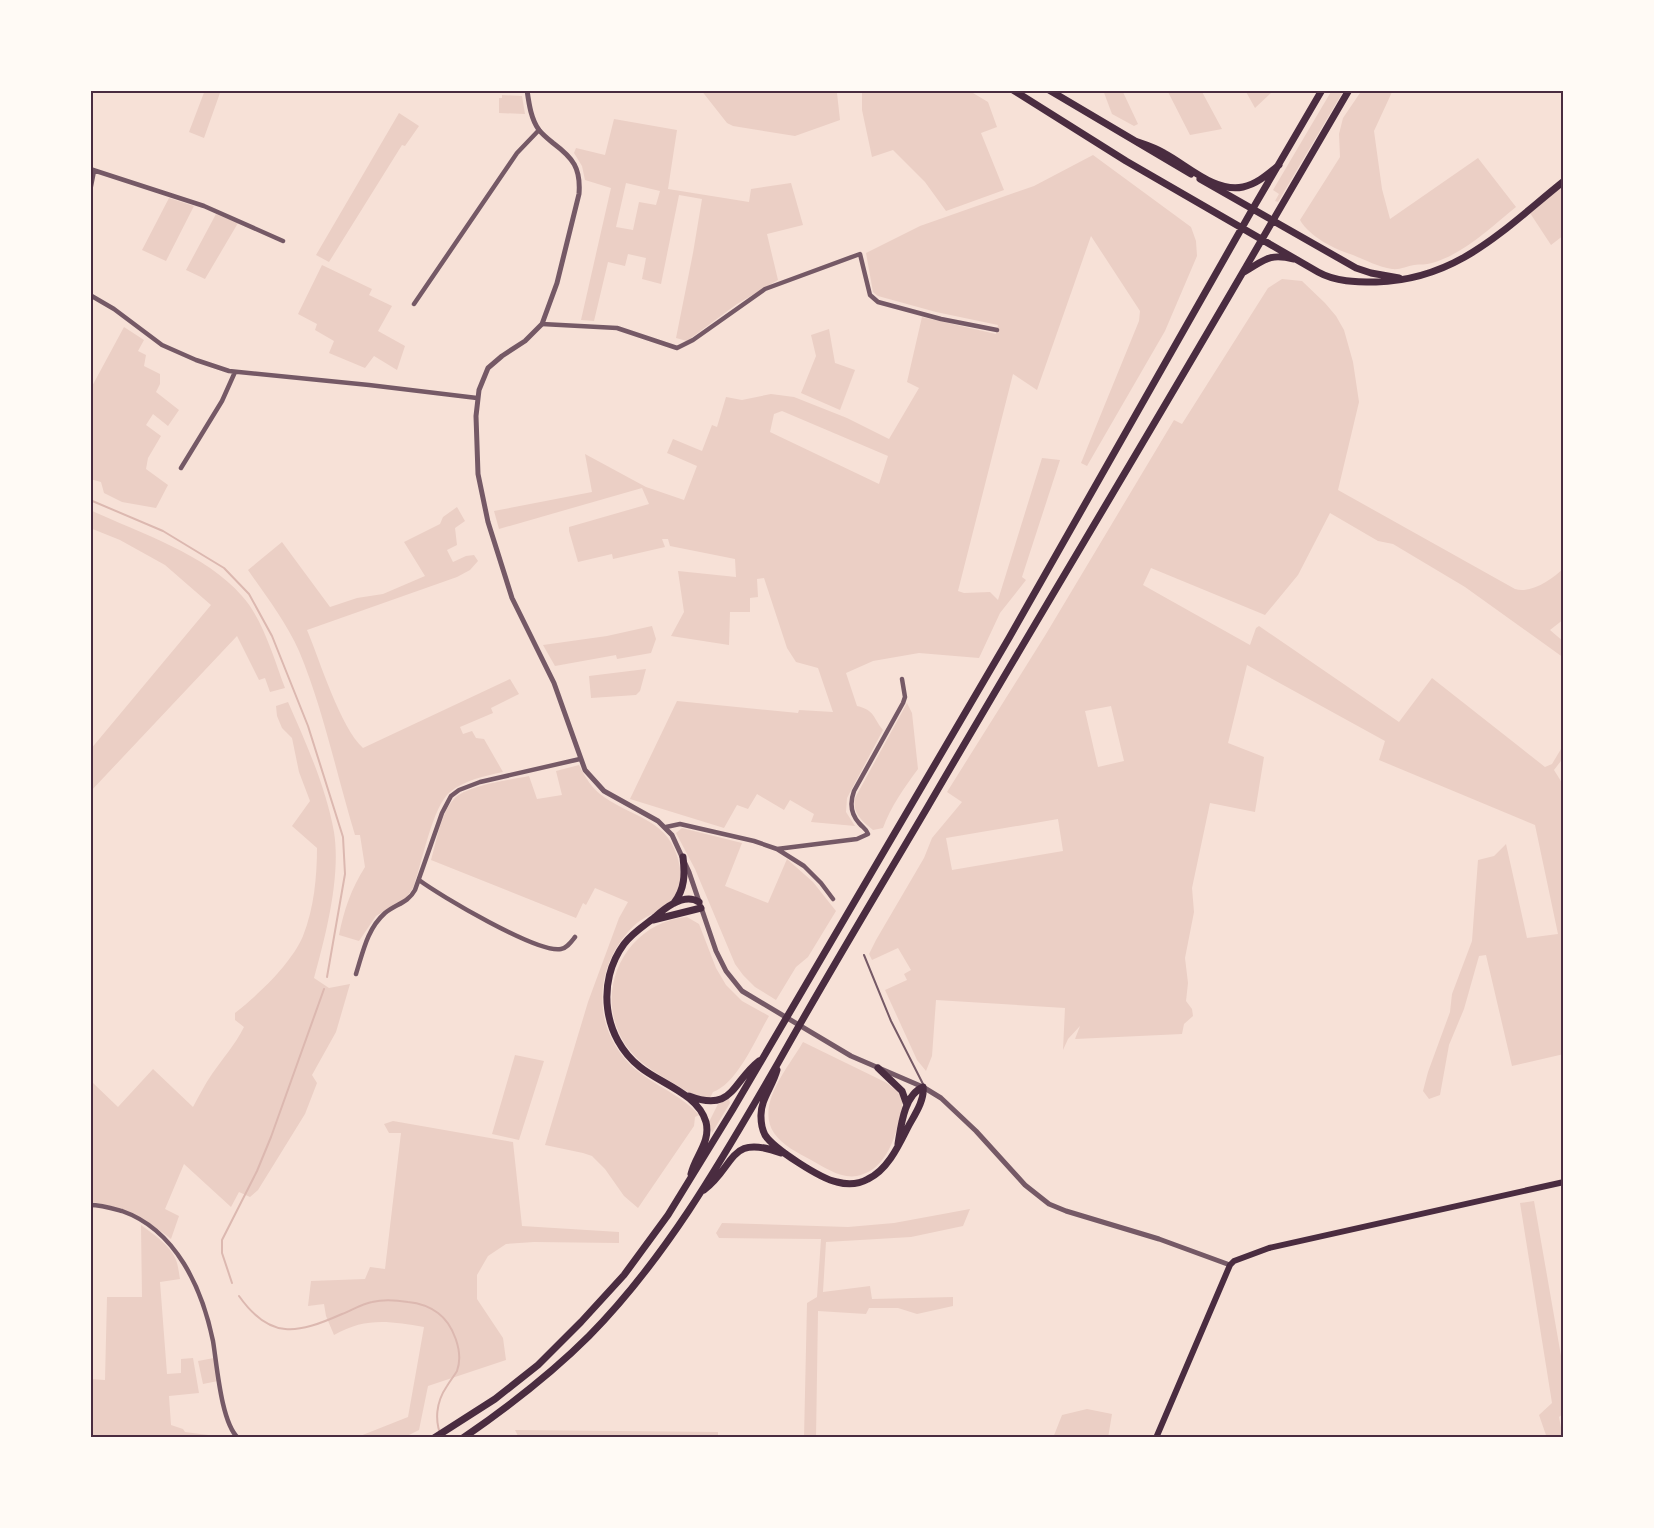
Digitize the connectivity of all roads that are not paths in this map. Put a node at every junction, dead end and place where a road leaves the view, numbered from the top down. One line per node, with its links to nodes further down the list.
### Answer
1 (527, 90): 6 (street)
2 (1013, 90): 14 (main road)
3 (1049, 90): 7 (main road)
4 (1322, 90): 8 (main road)
5 (1349, 90): 13 (main road)
6 (539, 130): 21 (street); 22 (street)
7 (1138, 142): 8 (main road); 12 (main road)
8 (1279, 165): 12 (main road)
9 (92, 170): 11 (street); 16 (street)
10 (1564, 181): 19 (main road)
11 (90, 191)
12 (1252, 210): 13 (main road); 14 (main road)
13 (1272, 222): 15 (main road); 19 (main road)
14 (1242, 227): 15 (main road); 40 (main road)
15 (1263, 238): 17 (main road); 18 (main road)
16 (283, 241)
17 (1300, 260): 18 (main road); 19 (main road)
18 (1242, 274): 41 (main road)
19 (1407, 279)
20 (90, 295): 24 (street)
21 (414, 304)
22 (542, 324): 23 (street); 25 (street)
23 (998, 330)
24 (235, 372): 25 (street); 26 (street)
25 (477, 398): 28 (street)
26 (181, 468)
27 (902, 679): 30 (street)
28 (580, 759): 29 (street); 32 (street)
29 (666, 827): 30 (street); 31 (street)
30 (777, 849): 33 (street)
31 (683, 857): 34 (main road); 35 (street)
32 (419, 880): 37 (street); 39 (street)
33 (833, 899)
34 (673, 904): 35 (main road); 36 (main road)
35 (700, 905): 36 (main road); 42 (street)
36 (650, 920): 44 (main road)
37 (575, 937)
38 (864, 955): 43 (lane)
39 (356, 974)
40 (763, 1059): 44 (main road); 48 (main road)
41 (778, 1062): 47 (main road); 50 (main road)
42 (878, 1068): 43 (street); 45 (main road)
43 (923, 1087): 45 (main road); 46 (main road); 52 (street)
44 (684, 1094): 48 (main road)
45 (907, 1106): 46 (main road)
46 (898, 1144): 47 (main road)
47 (788, 1156): 50 (main road)
48 (689, 1182): 54 (main road)
49 (1564, 1182): 52 (main road)
50 (699, 1194): 55 (main road)
51 (90, 1205): 53 (street)
52 (1230, 1265): 56 (main road)
53 (238, 1438)
54 (434, 1438)
55 (463, 1438)
56 (1156, 1438)

